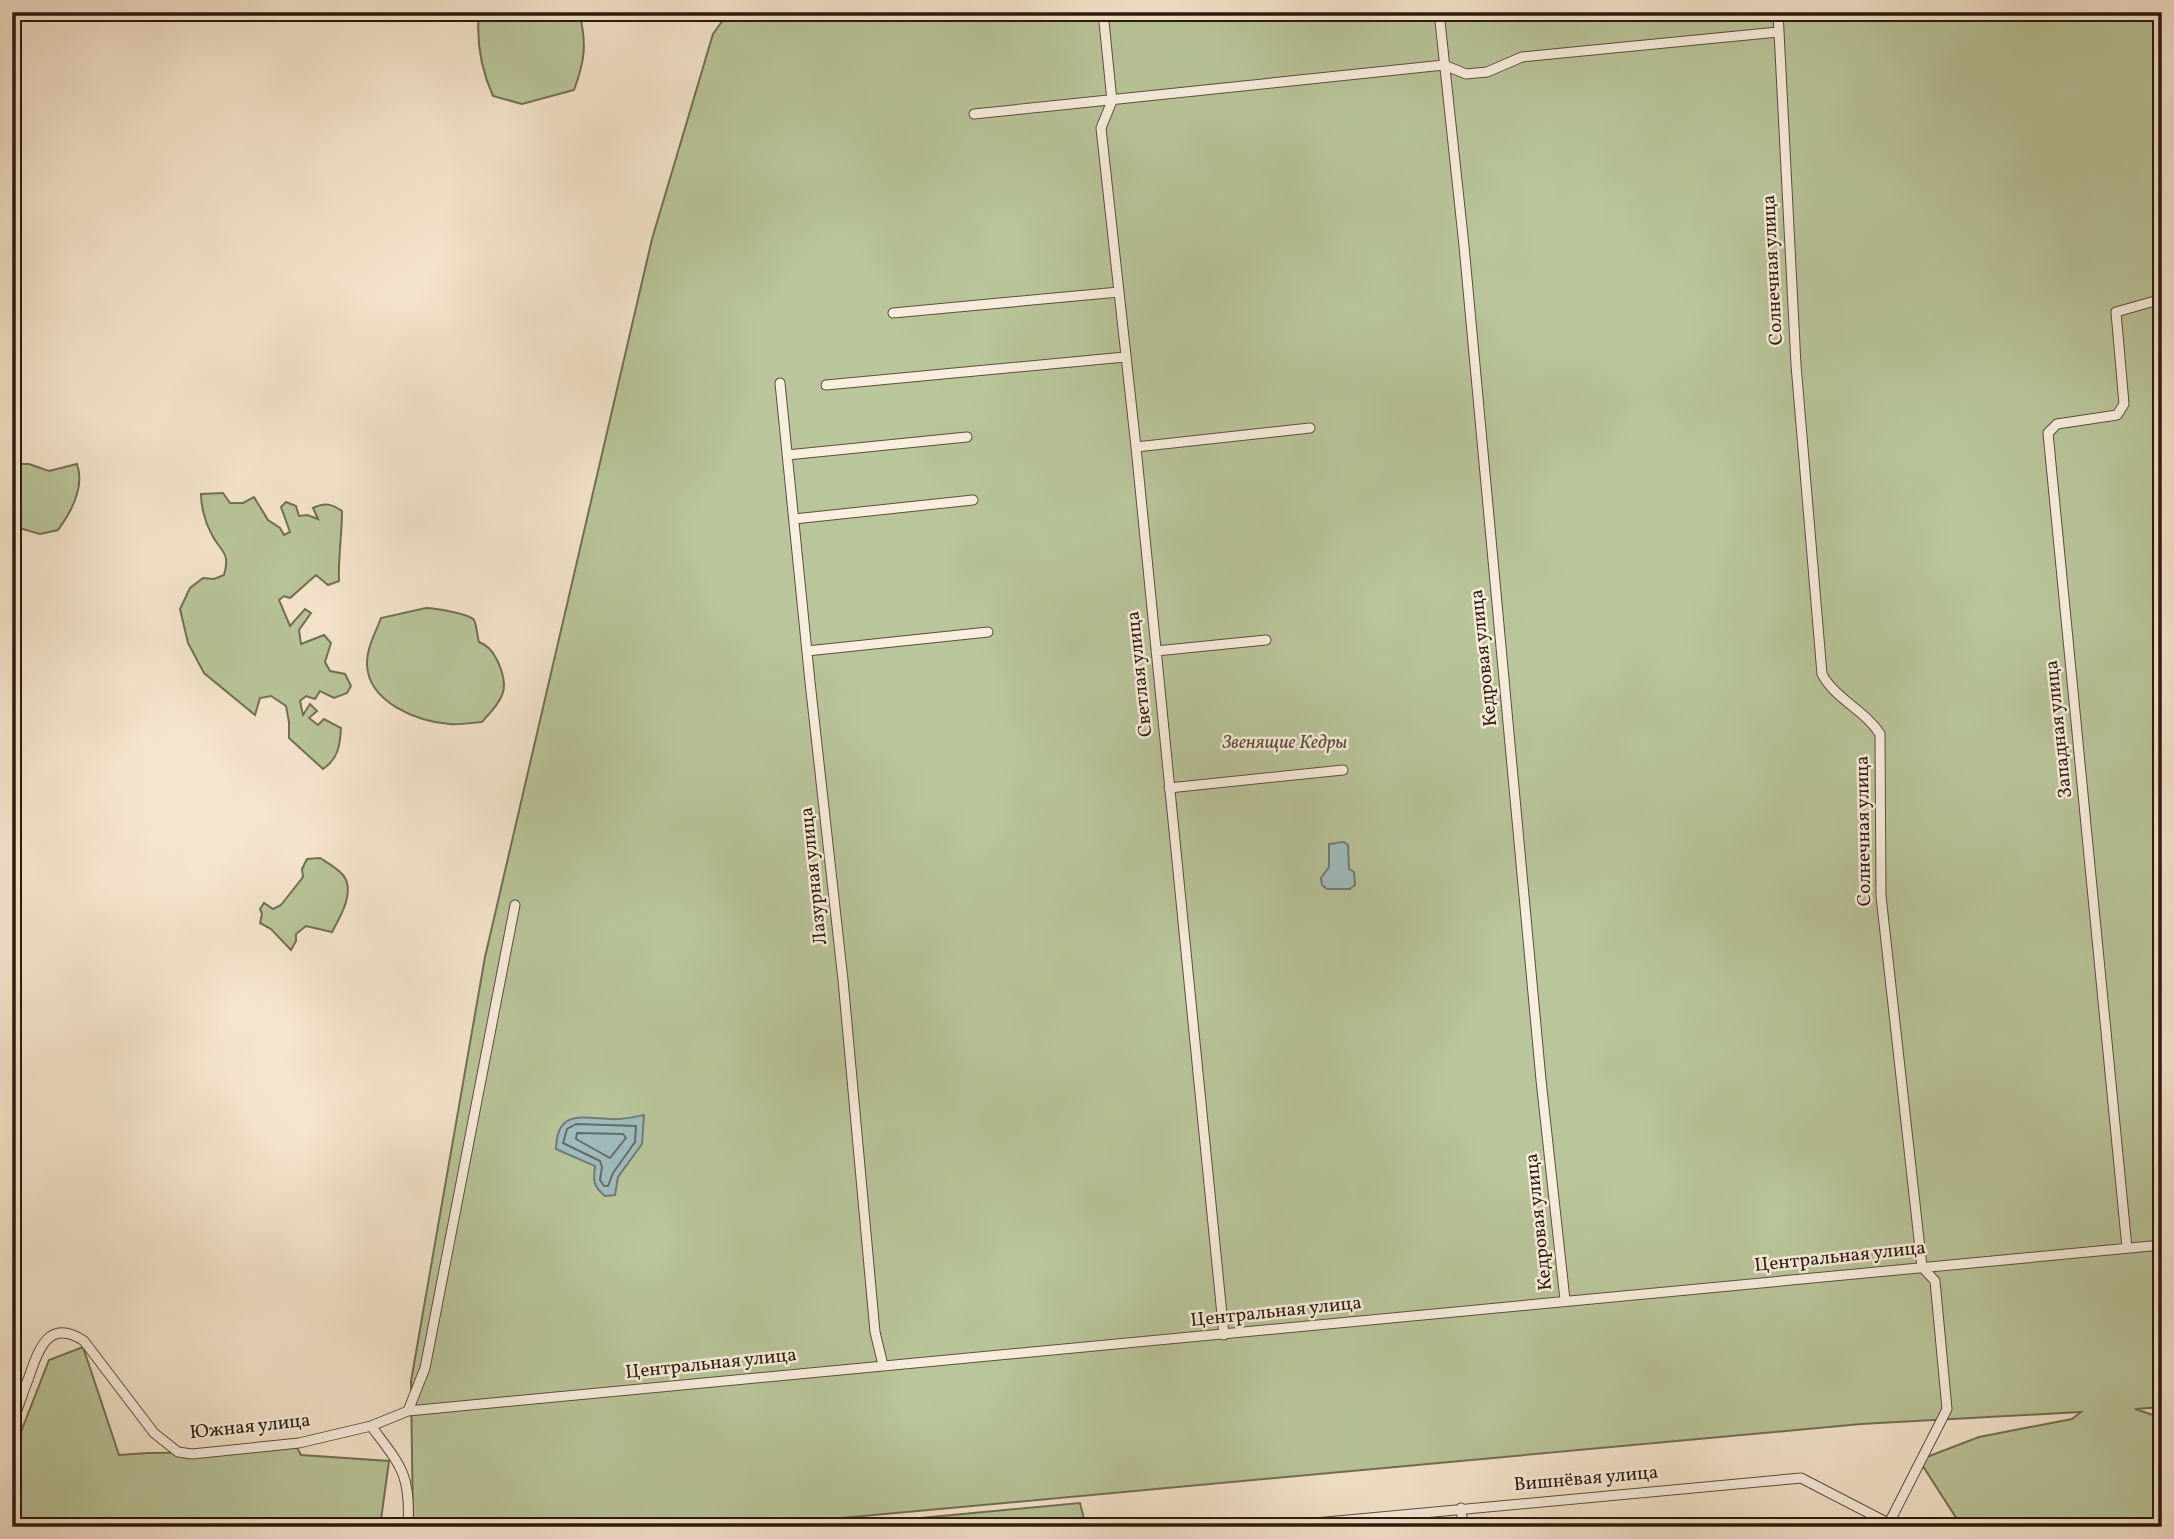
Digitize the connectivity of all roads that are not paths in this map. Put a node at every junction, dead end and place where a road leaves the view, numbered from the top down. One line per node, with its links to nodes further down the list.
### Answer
1 (1103, 12): 6 (street, Светлая улица)
2 (1439, 12): 5 (street, Кедровая улица)
3 (1777, 12): 4 (street, Солнечная улица)
4 (1778, 32): 5 (street); 29 (street, Солнечная улица)
5 (1444, 65): 6 (street); 30 (street, Кедровая улица)
6 (1112, 101): 7 (street); 8 (street, Светлая улица)
7 (974, 114)
8 (1119, 292): 10 (street); 11 (street, Светлая улица)
9 (2162, 299): 28 (street, Западная улица)
10 (893, 313)
11 (1125, 356): 13 (street); 16 (street, Светлая улица)
12 (780, 383): 17 (street, Лазурная улица)
13 (826, 385)
14 (1310, 428): 16 (street)
15 (967, 437): 17 (street)
16 (1136, 447): 23 (street, Светлая улица)
17 (787, 455): 19 (street, Лазурная улица)
18 (973, 500): 19 (street)
19 (794, 519): 22 (street, Лазурная улица)
20 (988, 632): 22 (street)
21 (1266, 640): 23 (street)
22 (807, 651): 32 (street, Лазурная улица)
23 (1156, 651): 25 (street, Светлая улица)
24 (1343, 770): 25 (street)
25 (1169, 788): 31 (street, Светлая улица)
26 (515, 905): 33 (street)
27 (2162, 1245): 28 (street, Центральная улица)
28 (2127, 1248): 29 (street, Центральная улица)
29 (1922, 1267): 30 (street, Центральная улица); 38 (street, Солнечная улица)
30 (1565, 1300): 31 (street, Центральная улица)
31 (1224, 1335): 32 (street, Центральная улица)
32 (883, 1365): 33 (street, Центральная улица)
33 (408, 1411): 34 (street, Центральная улица)
34 (394, 1416): 36 (street, Южная улица)
35 (12, 1424): 36 (street, Южная улица)
36 (371, 1426): 39 (street)
37 (1461, 1508): 38 (street, Вишнёвая улица); 40 (street, Вишнёвая улица); 41 (street)
38 (1889, 1526)
39 (408, 1527)
40 (1272, 1527)
41 (1463, 1527)

